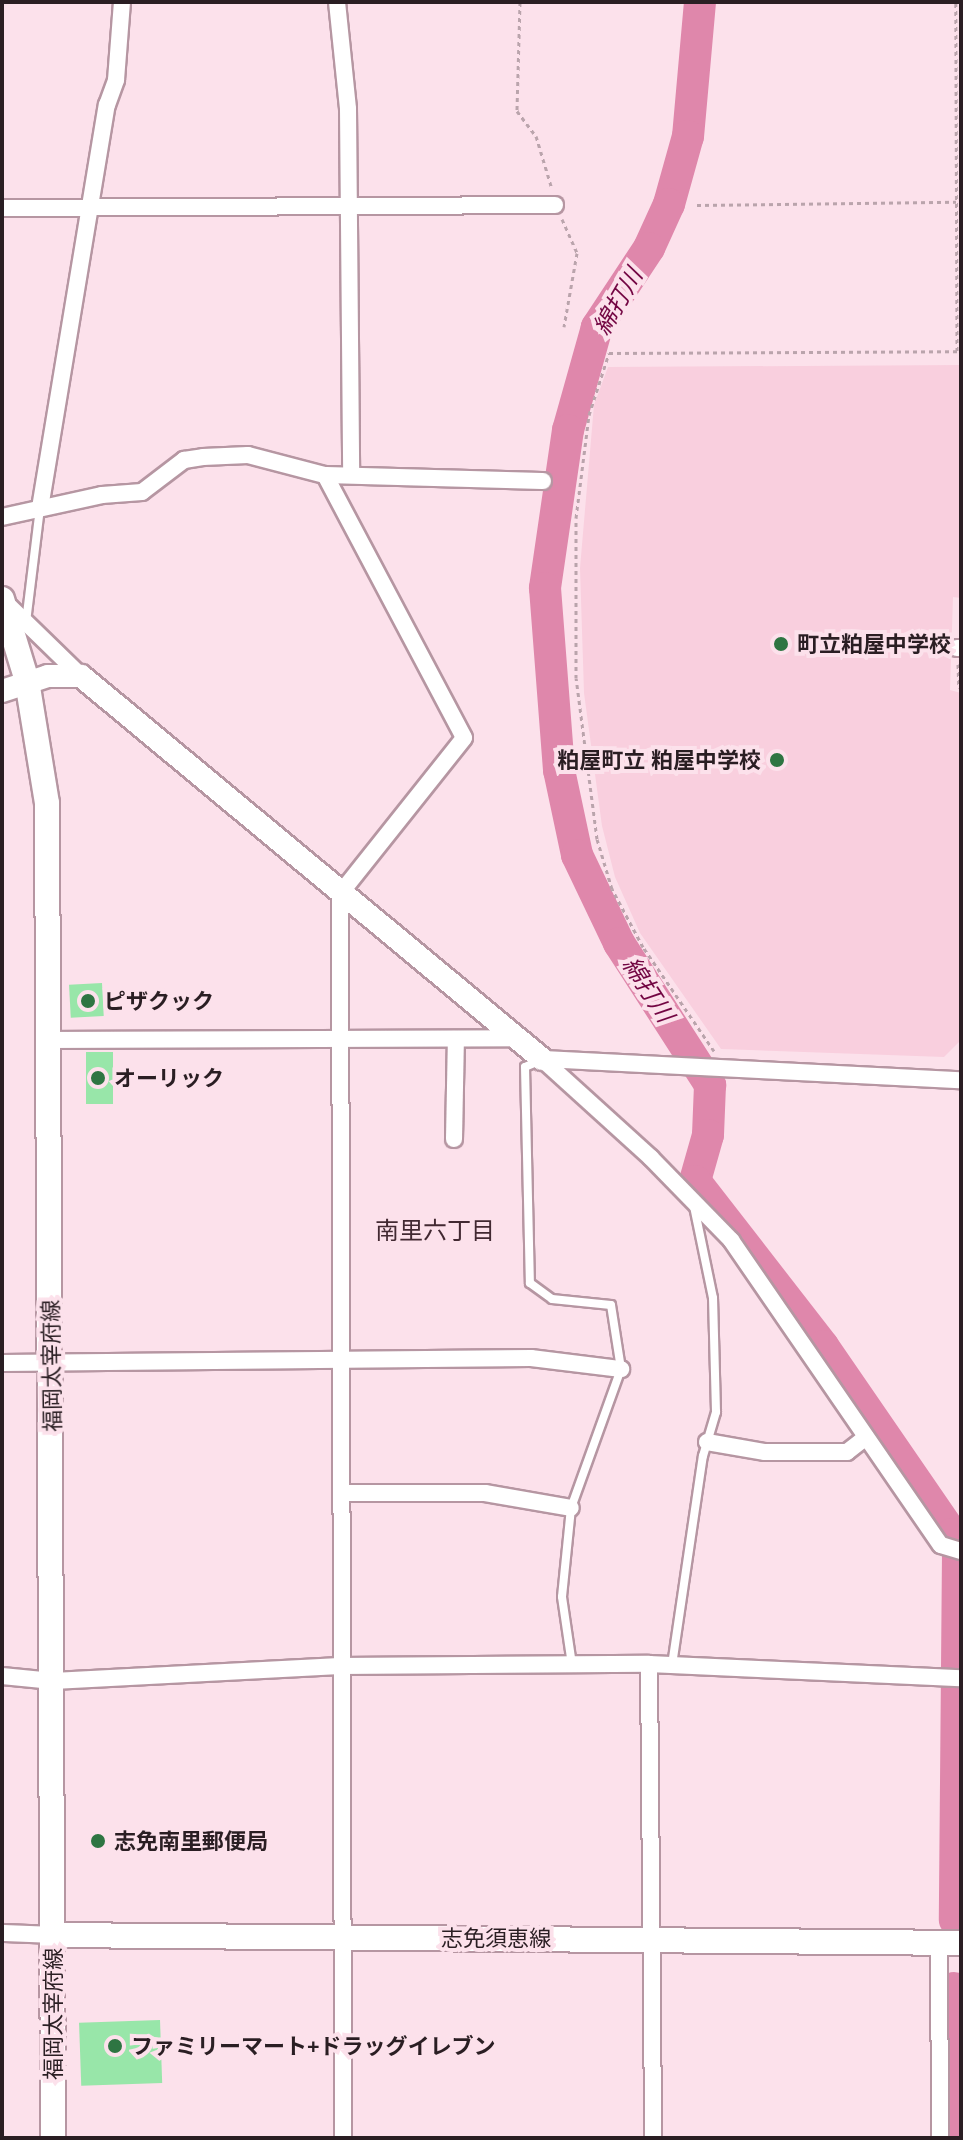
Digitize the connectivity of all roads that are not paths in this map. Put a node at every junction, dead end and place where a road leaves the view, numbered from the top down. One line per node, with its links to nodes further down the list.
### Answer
1 (122, 2): 6 (street)
2 (337, 2): 3 (street)
3 (349, 204): 4 (street); 6 (street); 7 (street)
4 (555, 205)
5 (2, 208): 6 (street)
6 (91, 210): 10 (street)
7 (351, 473): 8 (street); 9 (street)
8 (325, 475): 10 (street); 17 (street)
9 (543, 481)
10 (40, 508): 11 (street); 13 (lane)
11 (2, 517)
12 (2, 597): 13 (street); 15 (main road, 福岡太宰府線)
13 (25, 627): 14 (street)
14 (81, 676): 15 (street); 17 (street)
15 (27, 681): 16 (street); 20 (main road, 福岡太宰府線)
16 (2, 691)
17 (340, 894): 18 (street); 21 (street)
18 (516, 1038): 19 (street); 22 (street)
19 (456, 1039): 21 (street); 24 (street)
20 (52, 1040): 21 (street); 28 (main road, 福岡太宰府線)
21 (342, 1041): 26 (street)
22 (542, 1059): 23 (street); 25 (street); 29 (lane)
23 (961, 1080)
24 (454, 1139)
25 (692, 1197): 30 (street); 31 (lane)
26 (342, 1359): 28 (street); 29 (street); 32 (street)
27 (2, 1363): 28 (street)
28 (51, 1364): 41 (main road, 福岡太宰府線)
29 (621, 1369): 33 (lane)
30 (866, 1437): 31 (street); 34 (street)
31 (707, 1442): 36 (lane)
32 (343, 1493): 33 (street); 37 (street)
33 (571, 1508): 38 (lane)
34 (953, 1551)
35 (649, 1664): 36 (street); 38 (street); 45 (street)
36 (672, 1665): 40 (street)
37 (340, 1666): 38 (street); 41 (street); 44 (street)
38 (572, 1666)
39 (2, 1676): 41 (street)
40 (952, 1678)
41 (53, 1681): 43 (main road, 福岡太宰府線)
42 (2, 1933): 43 (street)
43 (53, 1935): 44 (main road, 志免須恵線); 47 (main road, 福岡太宰府線)
44 (344, 1938): 45 (main road, 志免須恵線); 48 (street)
45 (652, 1938): 46 (main road, 志免須恵線); 49 (street)
46 (950, 1943): 50 (street)
47 (53, 2138)
48 (343, 2138)
49 (653, 2138)
50 (940, 2138)

